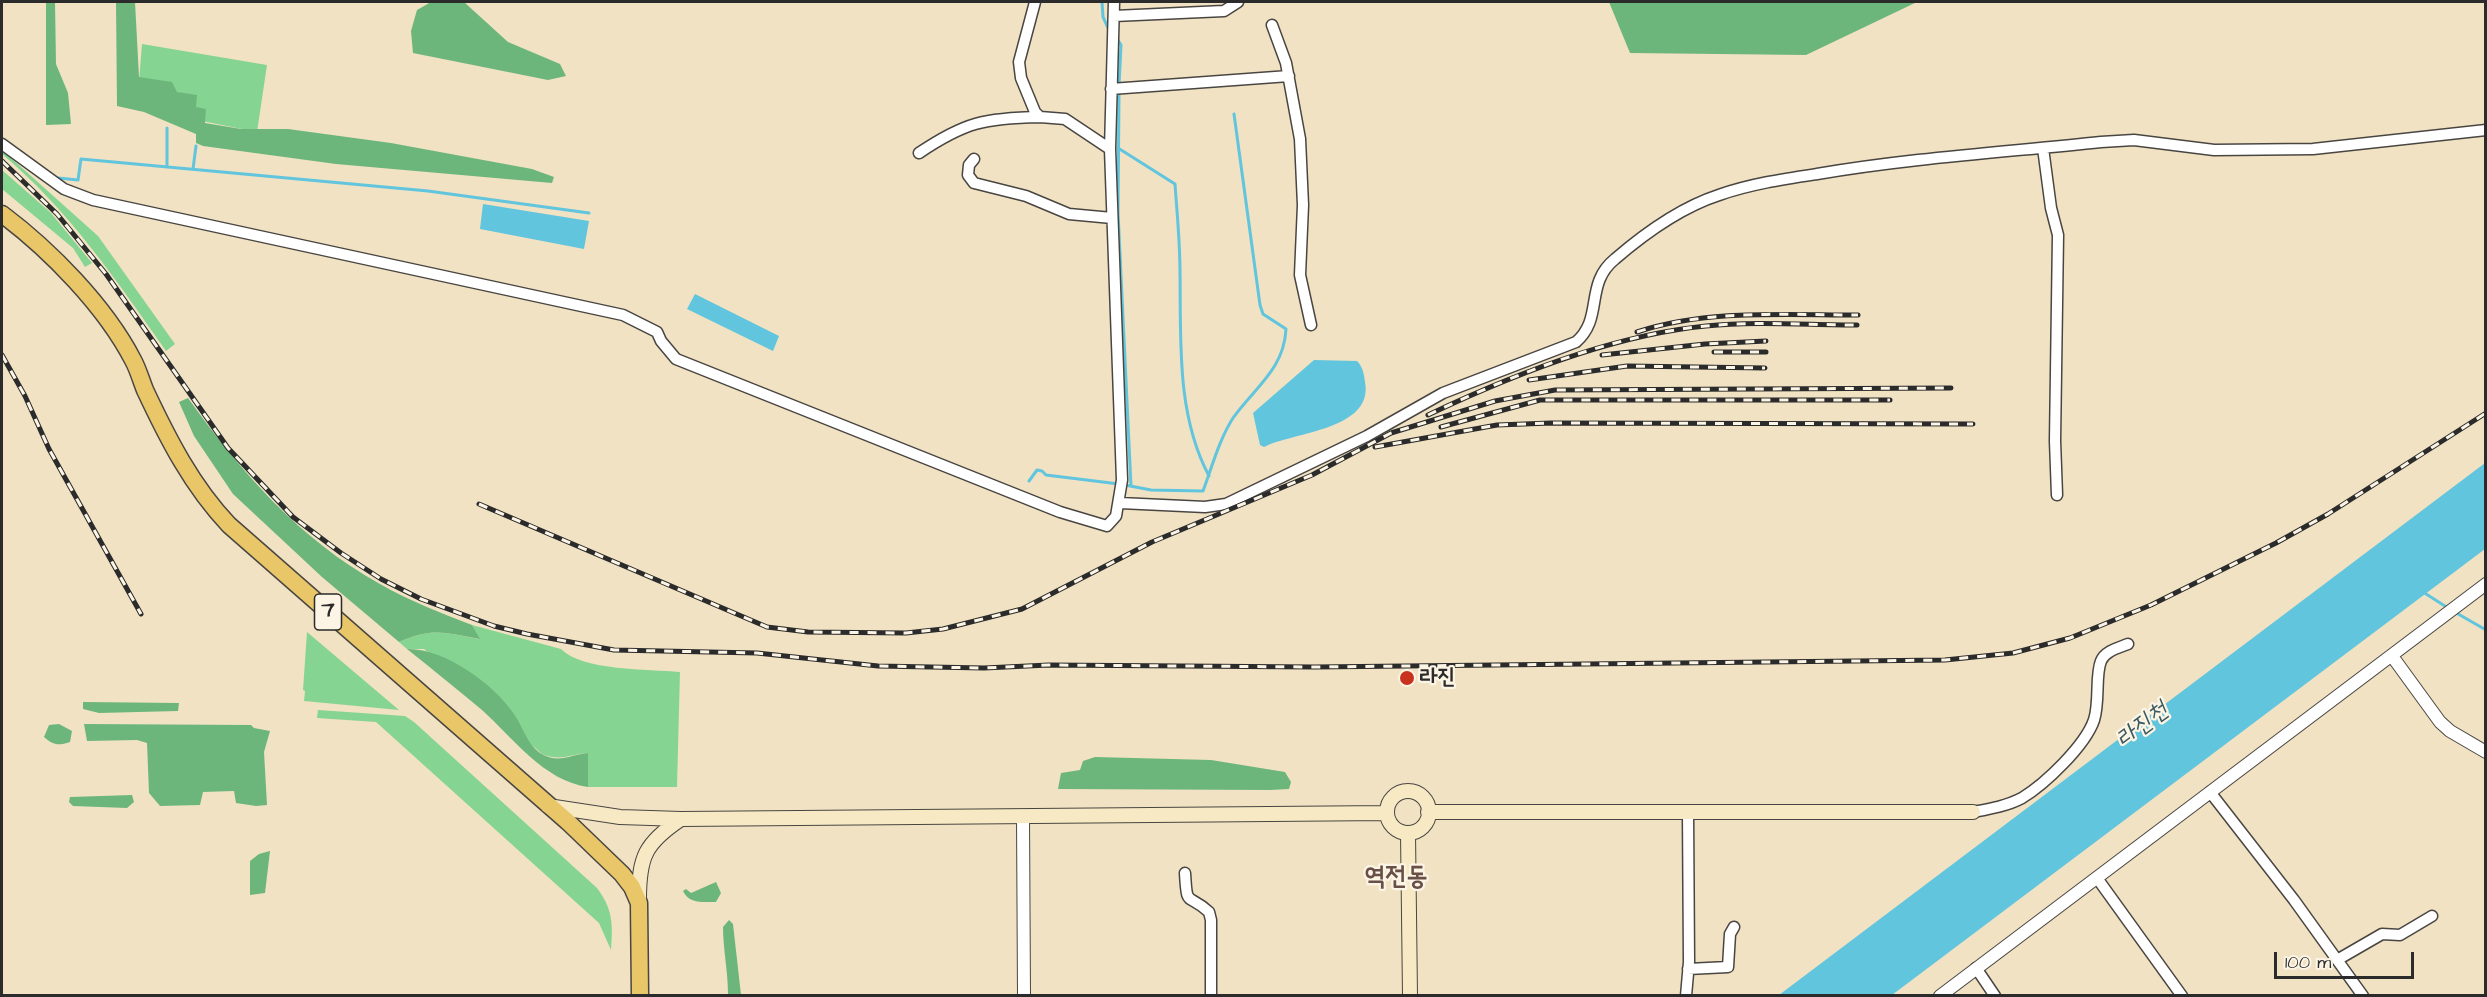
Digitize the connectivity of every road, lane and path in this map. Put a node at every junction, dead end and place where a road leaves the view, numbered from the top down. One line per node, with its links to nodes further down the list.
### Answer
1 (1035, 2): 8 (street)
2 (1114, 2): 4 (street)
3 (1238, 2): 4 (street)
4 (1114, 16): 7 (street)
5 (1272, 25): 6 (street)
6 (1289, 76): 7 (street); 17 (street)
7 (1112, 89): 12 (street)
8 (1040, 117): 12 (street); 13 (street)
9 (2486, 130): 11 (street)
10 (2, 144): 19 (street)
11 (2043, 148): 18 (street); 19 (street)
12 (1110, 149): 16 (street)
13 (919, 153)
14 (974, 159): 16 (street)
15 (2, 214): 25 (highway, 7)
16 (1112, 218): 19 (street)
17 (1311, 325)
18 (2057, 495)
19 (1120, 503)
20 (2486, 585): 22 (street)
21 (2128, 644): 28 (street)
22 (2392, 656): 23 (street); 24 (street)
23 (2486, 752)
24 (2210, 792): 34 (street); 38 (street)
25 (546, 805): 31 (main road); 35 (highway, 7)
26 (1428, 812): 27 (main road); 29 (main road); 32 (main road)
27 (1688, 812): 28 (main road); 40 (street)
28 (1973, 812)
29 (1387, 813): 30 (main road); 32 (main road)
30 (1023, 816): 31 (main road); 43 (street)
31 (681, 819): 35 (main road)
32 (1408, 833): 45 (main road)
33 (1185, 873): 44 (street)
34 (2097, 878): 39 (street); 49 (street)
35 (639, 903): 42 (highway, 7)
36 (2432, 916): 38 (street)
37 (1734, 927): 40 (street)
38 (2337, 960): 41 (street)
39 (1976, 968): 47 (street); 48 (street)
40 (1688, 969): 46 (street)
41 (2358, 994)
42 (639, 996)
43 (1024, 996)
44 (1211, 996)
45 (1410, 996)
46 (1686, 996)
47 (1940, 996)
48 (1995, 996)
49 (2182, 996)

